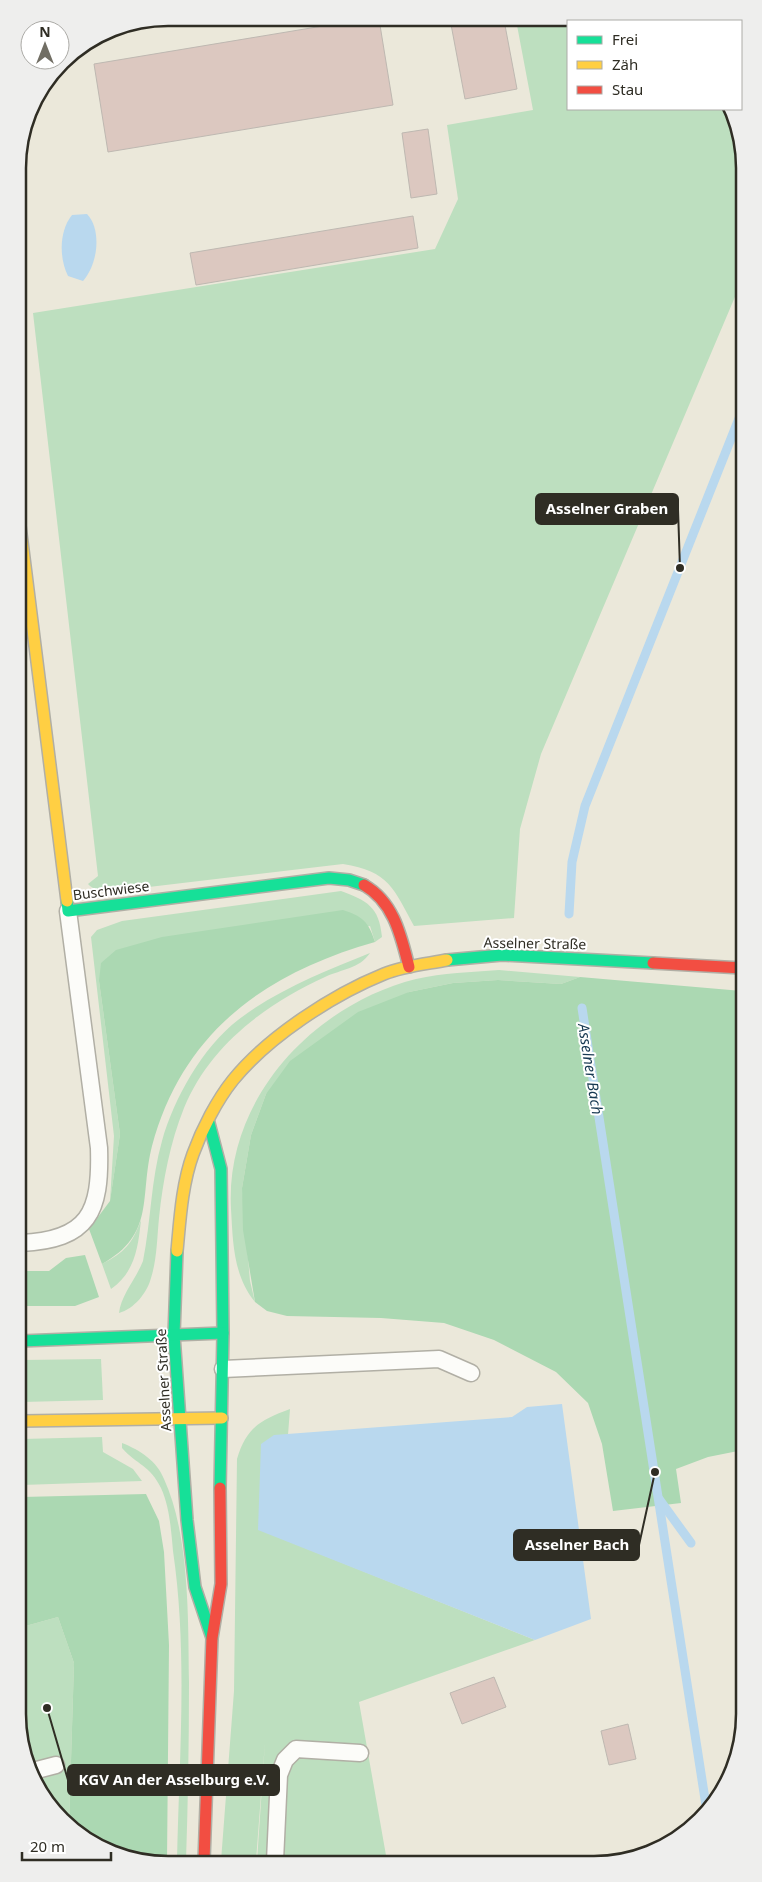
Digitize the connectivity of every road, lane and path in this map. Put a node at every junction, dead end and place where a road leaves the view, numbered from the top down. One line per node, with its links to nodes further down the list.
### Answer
1 (27, 580): 2 (main road, Buschwiese)
2 (68, 911): 3 (main road, Buschwiese); 6 (lane)
3 (409, 967): 4 (main road, Asselner Straße); 5 (main road, Asselner Straße)
4 (735, 968)
5 (209, 1123): 7 (main road, Asselner Straße); 8 (main road, Asselner Straße)
6 (26, 1242)
7 (223, 1333): 8 (main road); 10 (main road, Asselner Straße)
8 (174, 1335): 9 (main road); 12 (main road, Asselner Straße)
9 (26, 1341)
10 (223, 1369): 11 (lane); 13 (main road, Asselner Straße)
11 (471, 1373)
12 (179, 1418): 13 (main road); 14 (main road); 15 (main road, Asselner Straße)
13 (222, 1418): 15 (main road, Asselner Straße)
14 (26, 1420)
15 (212, 1638): 19 (main road, Asselner Straße)
16 (360, 1753): 20 (lane)
17 (56, 1765): 18 (lane)
18 (38, 1770)
19 (204, 1856)
20 (275, 1856)

